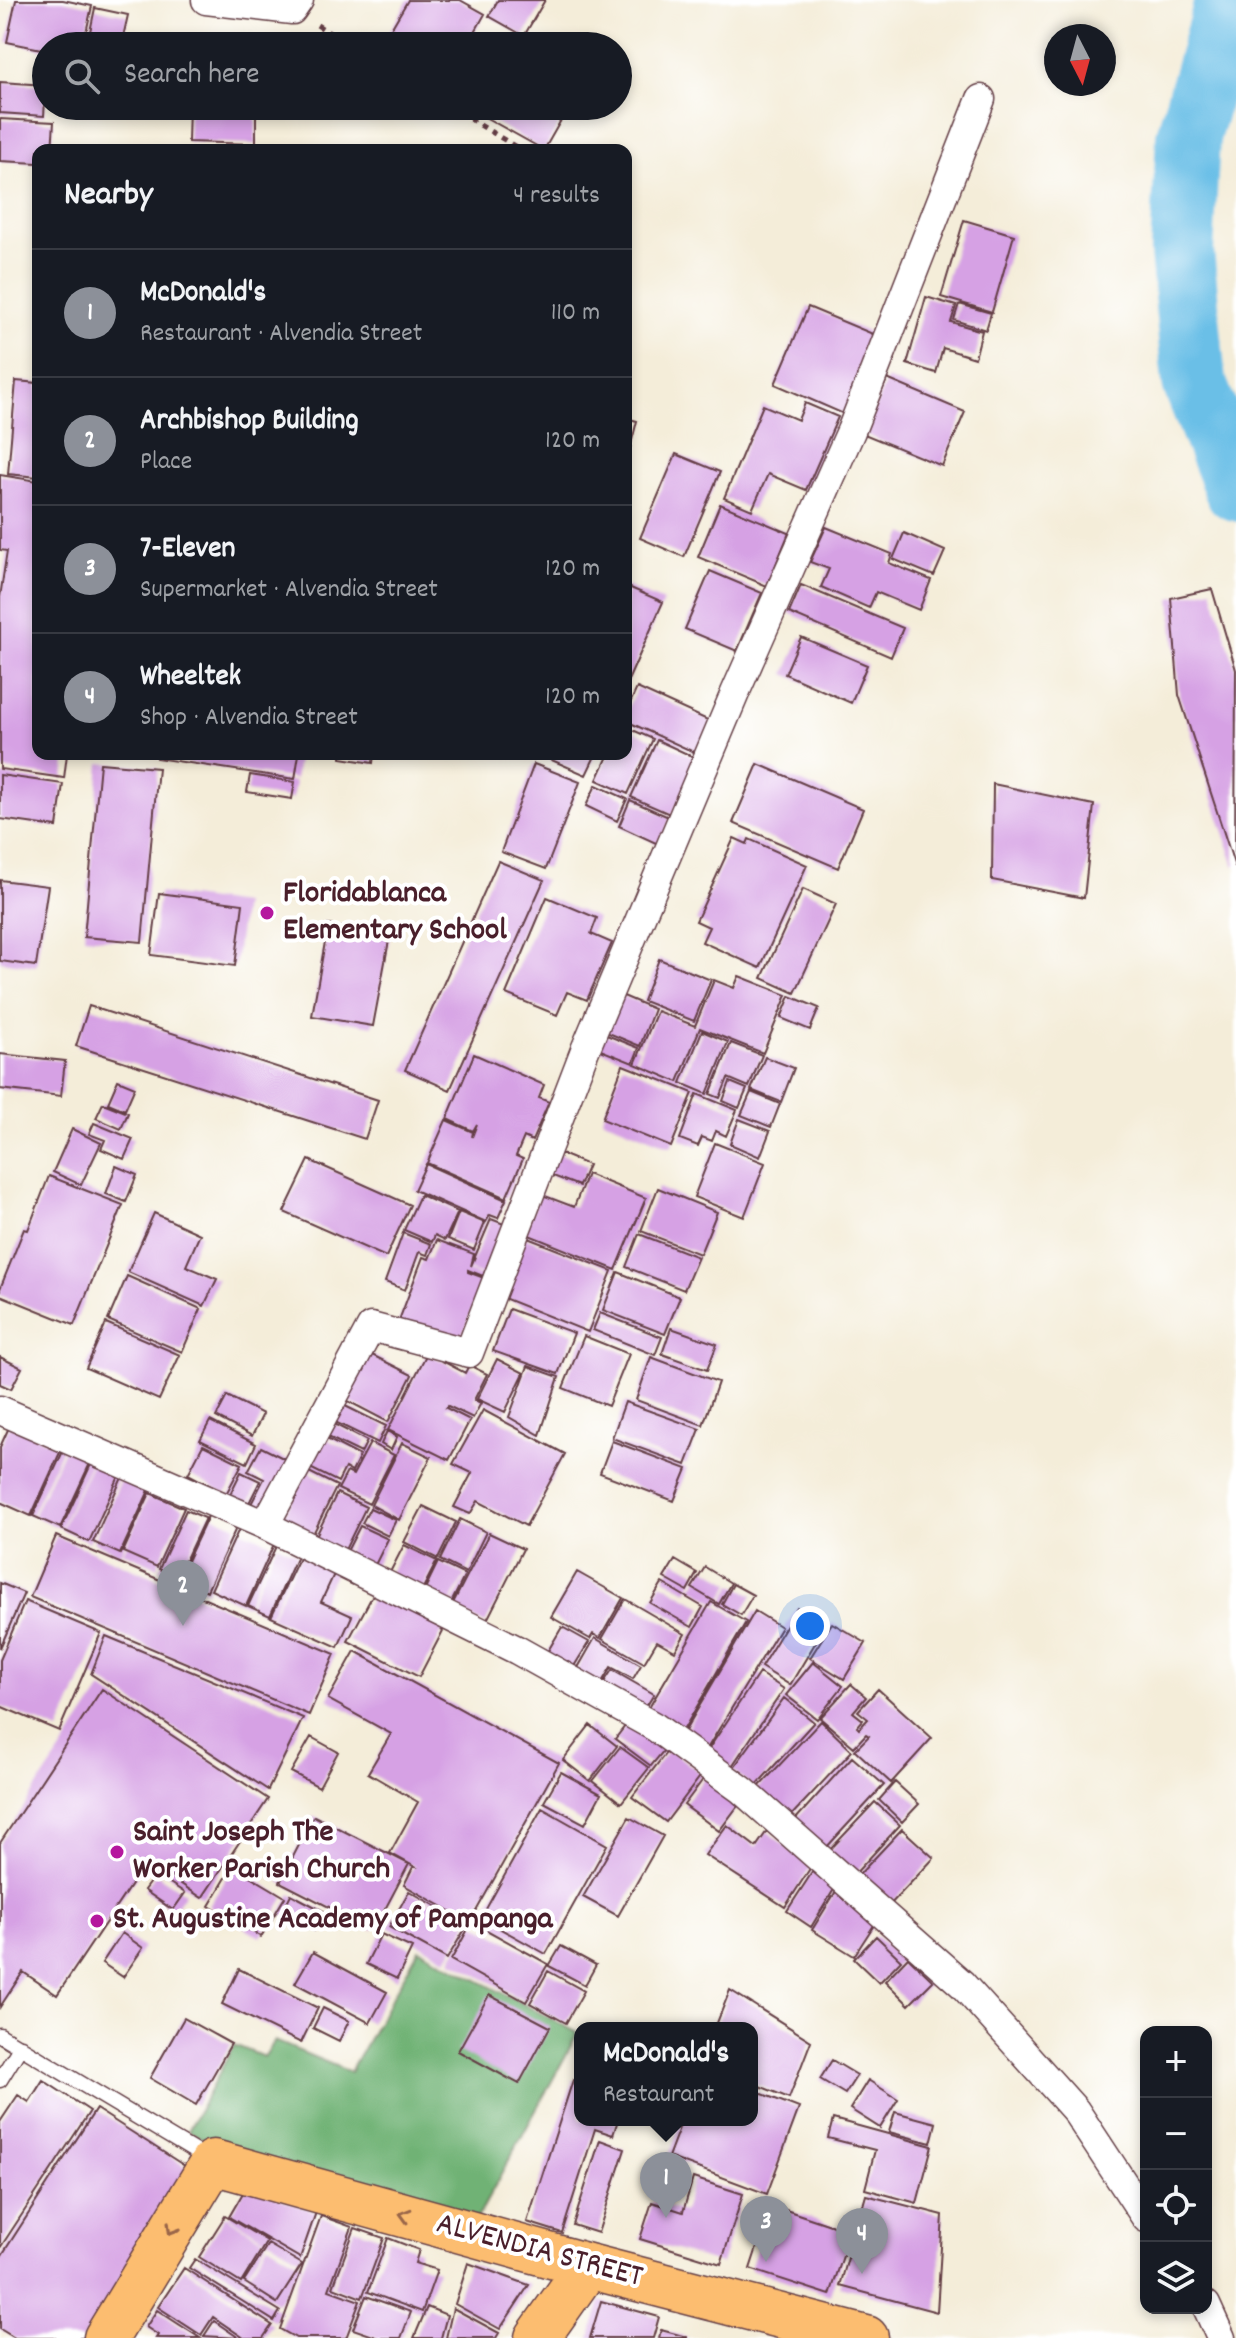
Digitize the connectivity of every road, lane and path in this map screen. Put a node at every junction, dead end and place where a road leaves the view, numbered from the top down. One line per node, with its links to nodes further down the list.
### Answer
1 (206, 0): 2 (street)
2 (299, 0)
3 (981, 99): 7 (street)
4 (472, 120): 5 (path)
5 (511, 144)
6 (0, 1410): 7 (street)
7 (265, 1525): 12 (street)
8 (0, 2035): 9 (lane)
9 (21, 2046): 10 (lane); 11 (lane)
10 (0, 2080)
11 (213, 2162): 13 (main road, ALVENDIA STREET, one-way to 11); 15 (main road, one-way to 15)
12 (1140, 2209)
13 (588, 2266): 16 (main road); 17 (main road, ALVENDIA STREET)
14 (1210, 2314): 18 (street)
15 (106, 2338)
16 (537, 2338)
17 (866, 2338)
18 (1221, 2338)

